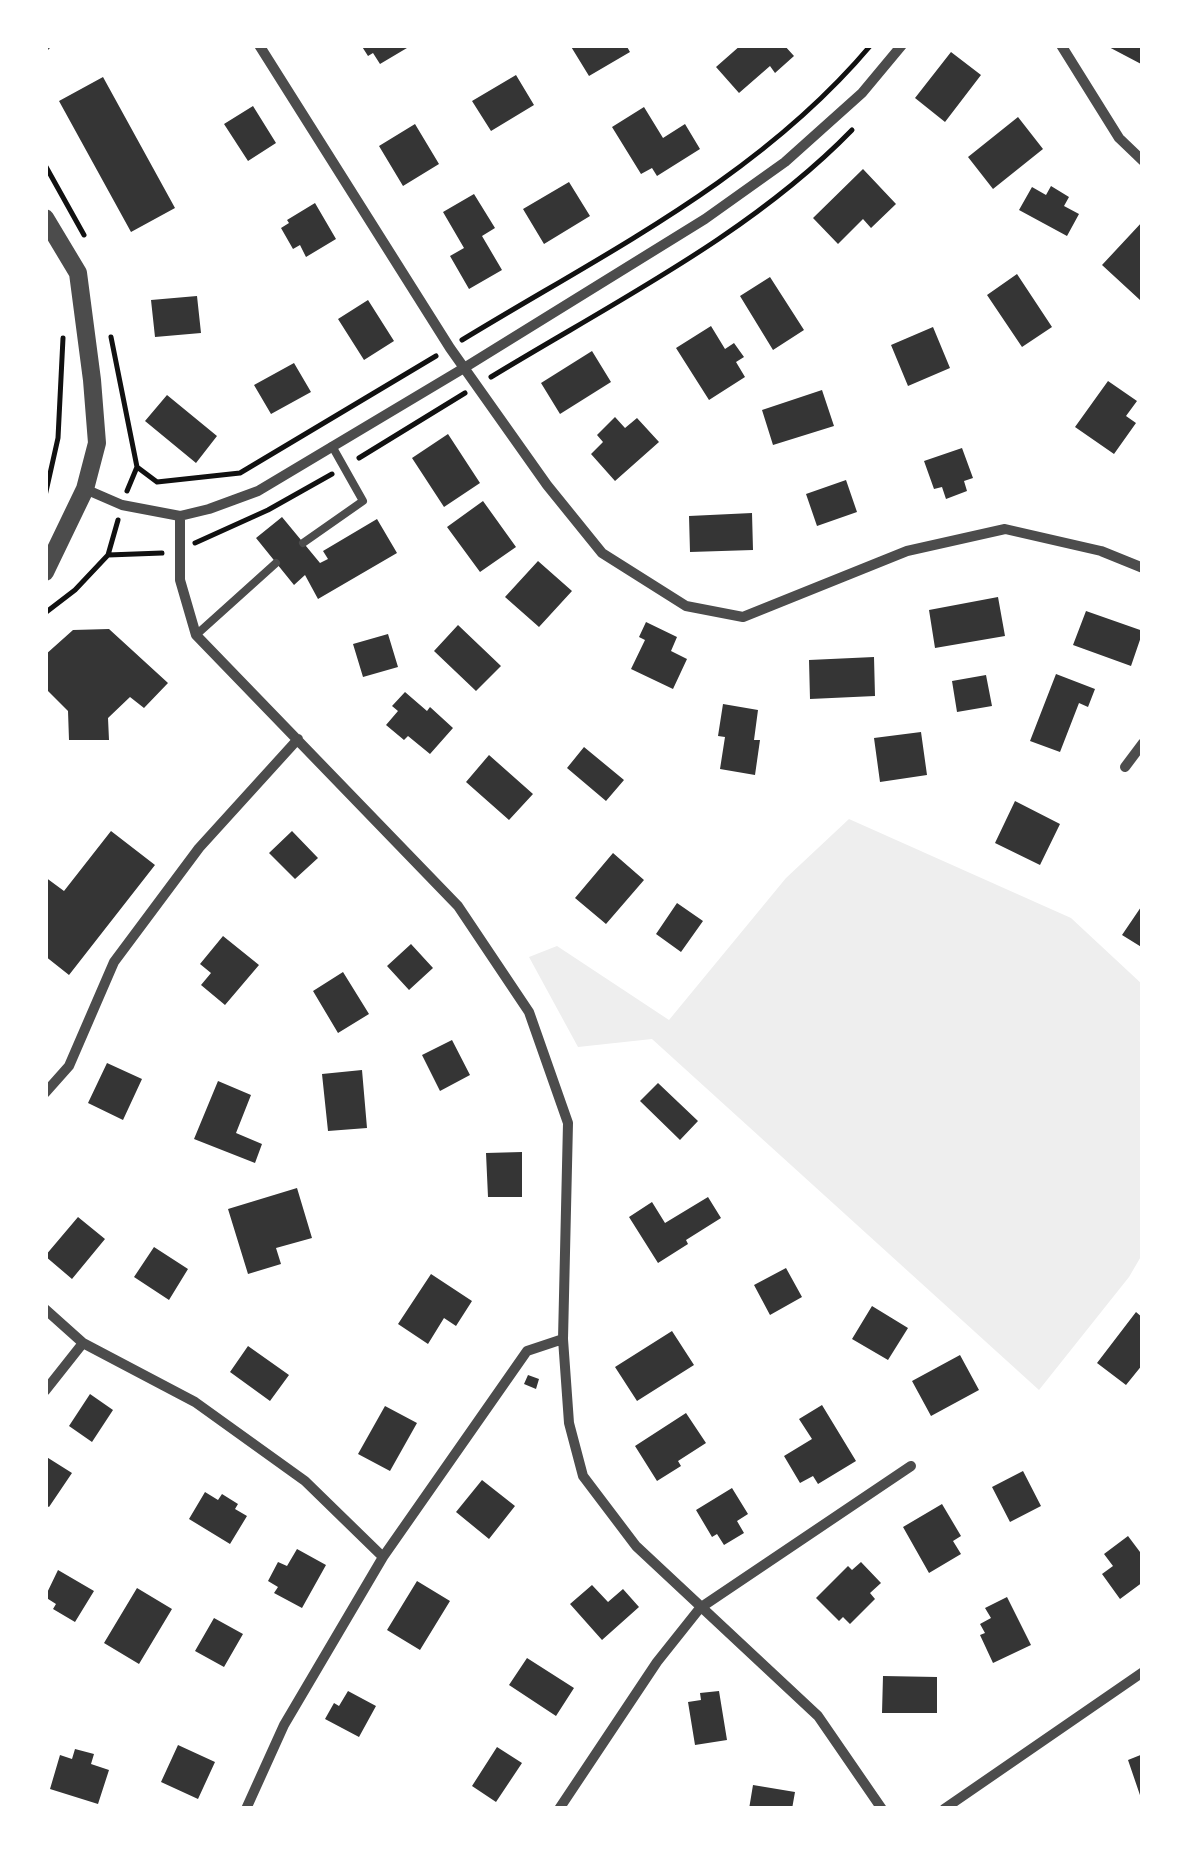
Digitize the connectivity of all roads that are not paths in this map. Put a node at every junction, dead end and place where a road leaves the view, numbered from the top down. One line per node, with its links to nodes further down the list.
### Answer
1 (259, 45): 6 (street)
2 (902, 45): 6 (street)
3 (1061, 45): 4 (street)
4 (1143, 161)
5 (45, 218): 8 (street)
6 (464, 368): 7 (street); 12 (street)
7 (332, 446): 9 (street); 10 (lane)
8 (85, 489): 9 (street); 13 (street)
9 (180, 516): 14 (street)
10 (304, 543)
11 (276, 563): 14 (lane)
12 (1143, 568)
13 (45, 572)
14 (196, 635): 15 (street)
15 (298, 739): 18 (street); 20 (street)
16 (1143, 743): 17 (street)
17 (1125, 767)
18 (45, 1093)
19 (45, 1309): 21 (street)
20 (563, 1339): 24 (street); 25 (street)
21 (83, 1343): 22 (street); 24 (street)
22 (45, 1391)
23 (911, 1466): 25 (street)
24 (384, 1556): 27 (street)
25 (700, 1608): 28 (street); 29 (street)
26 (1143, 1672): 30 (street)
27 (246, 1809)
28 (559, 1809)
29 (882, 1809)
30 (944, 1809)

